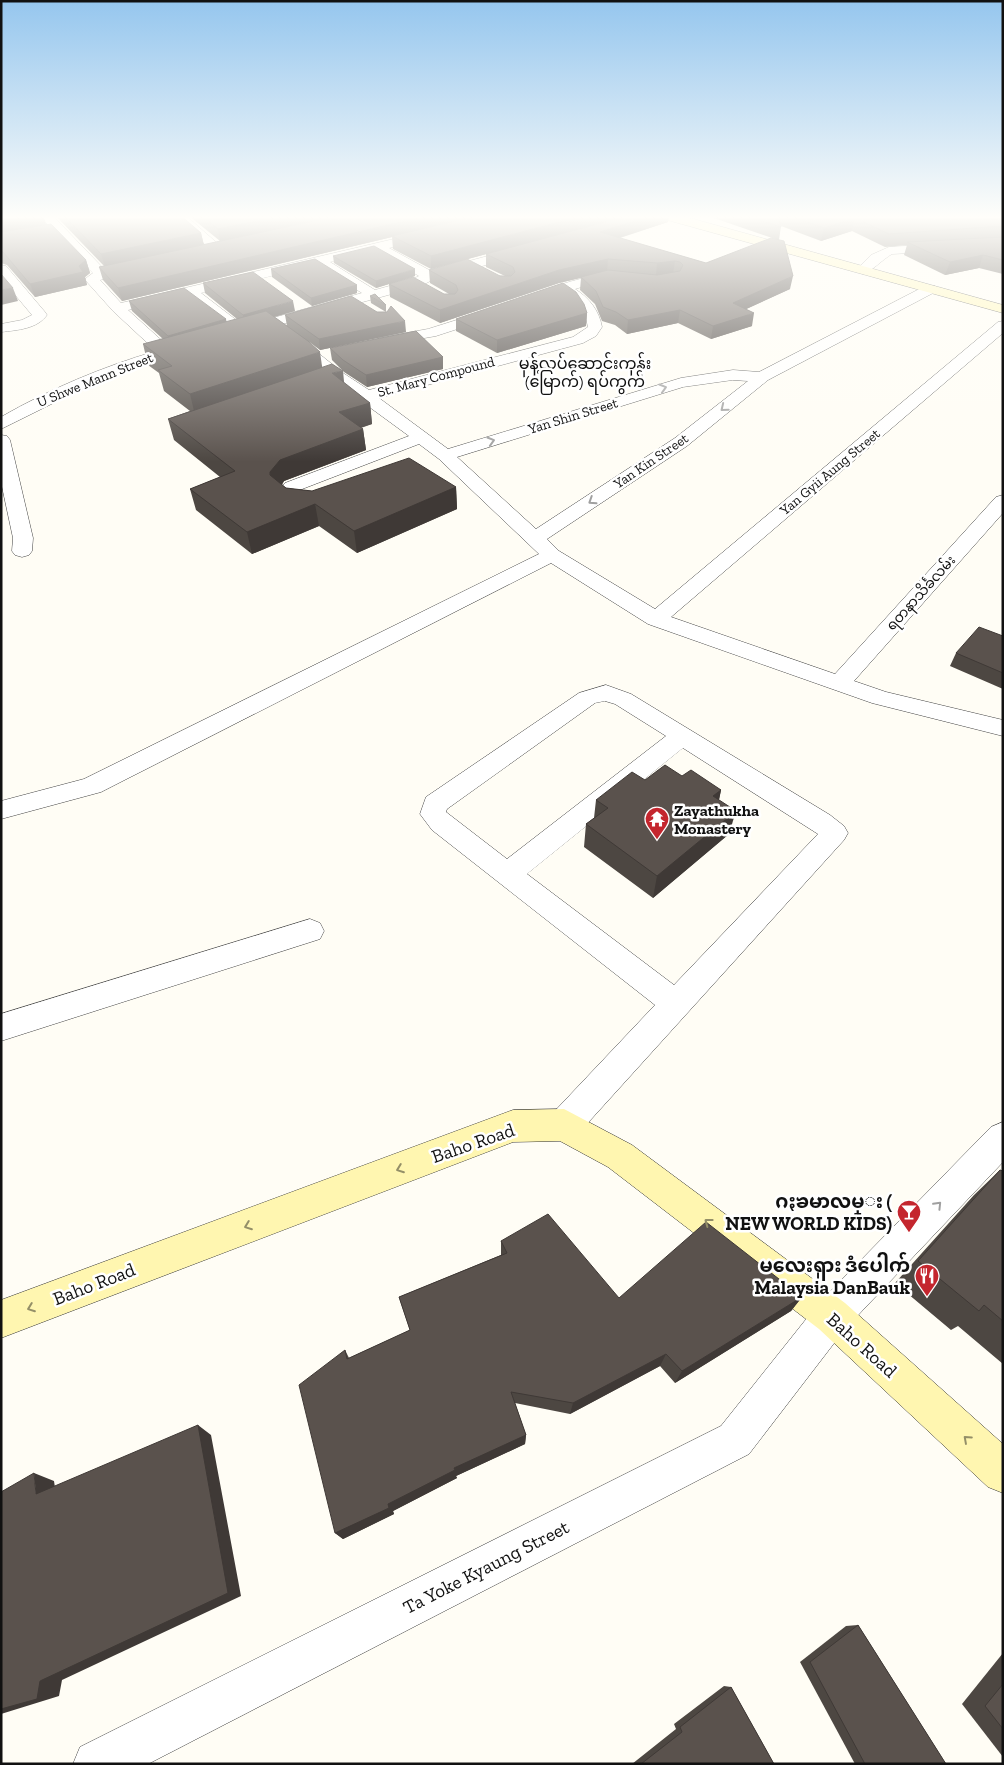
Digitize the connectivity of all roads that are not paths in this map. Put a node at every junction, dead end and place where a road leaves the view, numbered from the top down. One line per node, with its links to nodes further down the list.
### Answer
1 (25, 297): 20 (street)
2 (108, 297): 13 (street)
3 (163, 297): 13 (street)
4 (198, 297): 21 (street)
5 (364, 297): 10 (street)
6 (537, 297): 12 (street)
7 (578, 297): 31 (street, St. Mary Compound)
8 (914, 297): 29 (street, Yan Kin Street)
9 (961, 297): 16 (main road)
10 (353, 300): 14 (street); 17 (street)
11 (294, 302): 17 (street)
12 (520, 303)
13 (118, 308): 25 (street)
14 (368, 309)
15 (502, 309): 24 (street)
16 (1003, 309)
17 (309, 312): 18 (street)
18 (271, 323): 21 (street); 27 (street)
19 (1003, 325): 41 (street, Yan Gyii Aung Street)
20 (1, 328)
21 (242, 331): 22 (street)
22 (223, 336)
23 (195, 344): 25 (street, U Shwe Mann Street)
24 (372, 344)
25 (166, 353): 32 (street, U Shwe Mann Street)
26 (335, 353): 27 (street)
27 (316, 357): 28 (street)
28 (337, 376): 30 (street); 31 (street)
29 (762, 377): 35 (street, Yan Shin Street, one-way to 29); 38 (street, Yan Kin Street, one-way to 38)
30 (319, 383)
31 (366, 396): 33 (street)
32 (1, 424)
33 (421, 437): 35 (street); 36 (street)
34 (1, 440): 39 (street)
35 (441, 459): 38 (street)
36 (330, 500)
37 (1003, 501): 42 (street, ရတနာသိင်္ခလမ်း)
38 (534, 539): 40 (street)
39 (22, 551)
40 (552, 555): 41 (street); 45 (street)
41 (656, 619): 42 (street)
42 (839, 684): 43 (street)
43 (1003, 728)
44 (682, 736): 46 (street); 46 (street); 48 (street)
45 (1, 810)
46 (508, 874): 48 (street)
47 (310, 931): 49 (street)
48 (676, 1004): 50 (street)
49 (1, 1028)
50 (564, 1126): 52 (main road, Baho Road, one-way to 50); 53 (main road, Baho Road, one-way to 53)
51 (1003, 1138): 52 (street, Ta Yoke Kyaung Street, one-way to 51)
52 (832, 1316): 54 (main road, Baho Road, one-way to 52); 55 (street, Ta Yoke Kyaung Street)
53 (1, 1319)
54 (1003, 1472)
55 (97, 1764)

